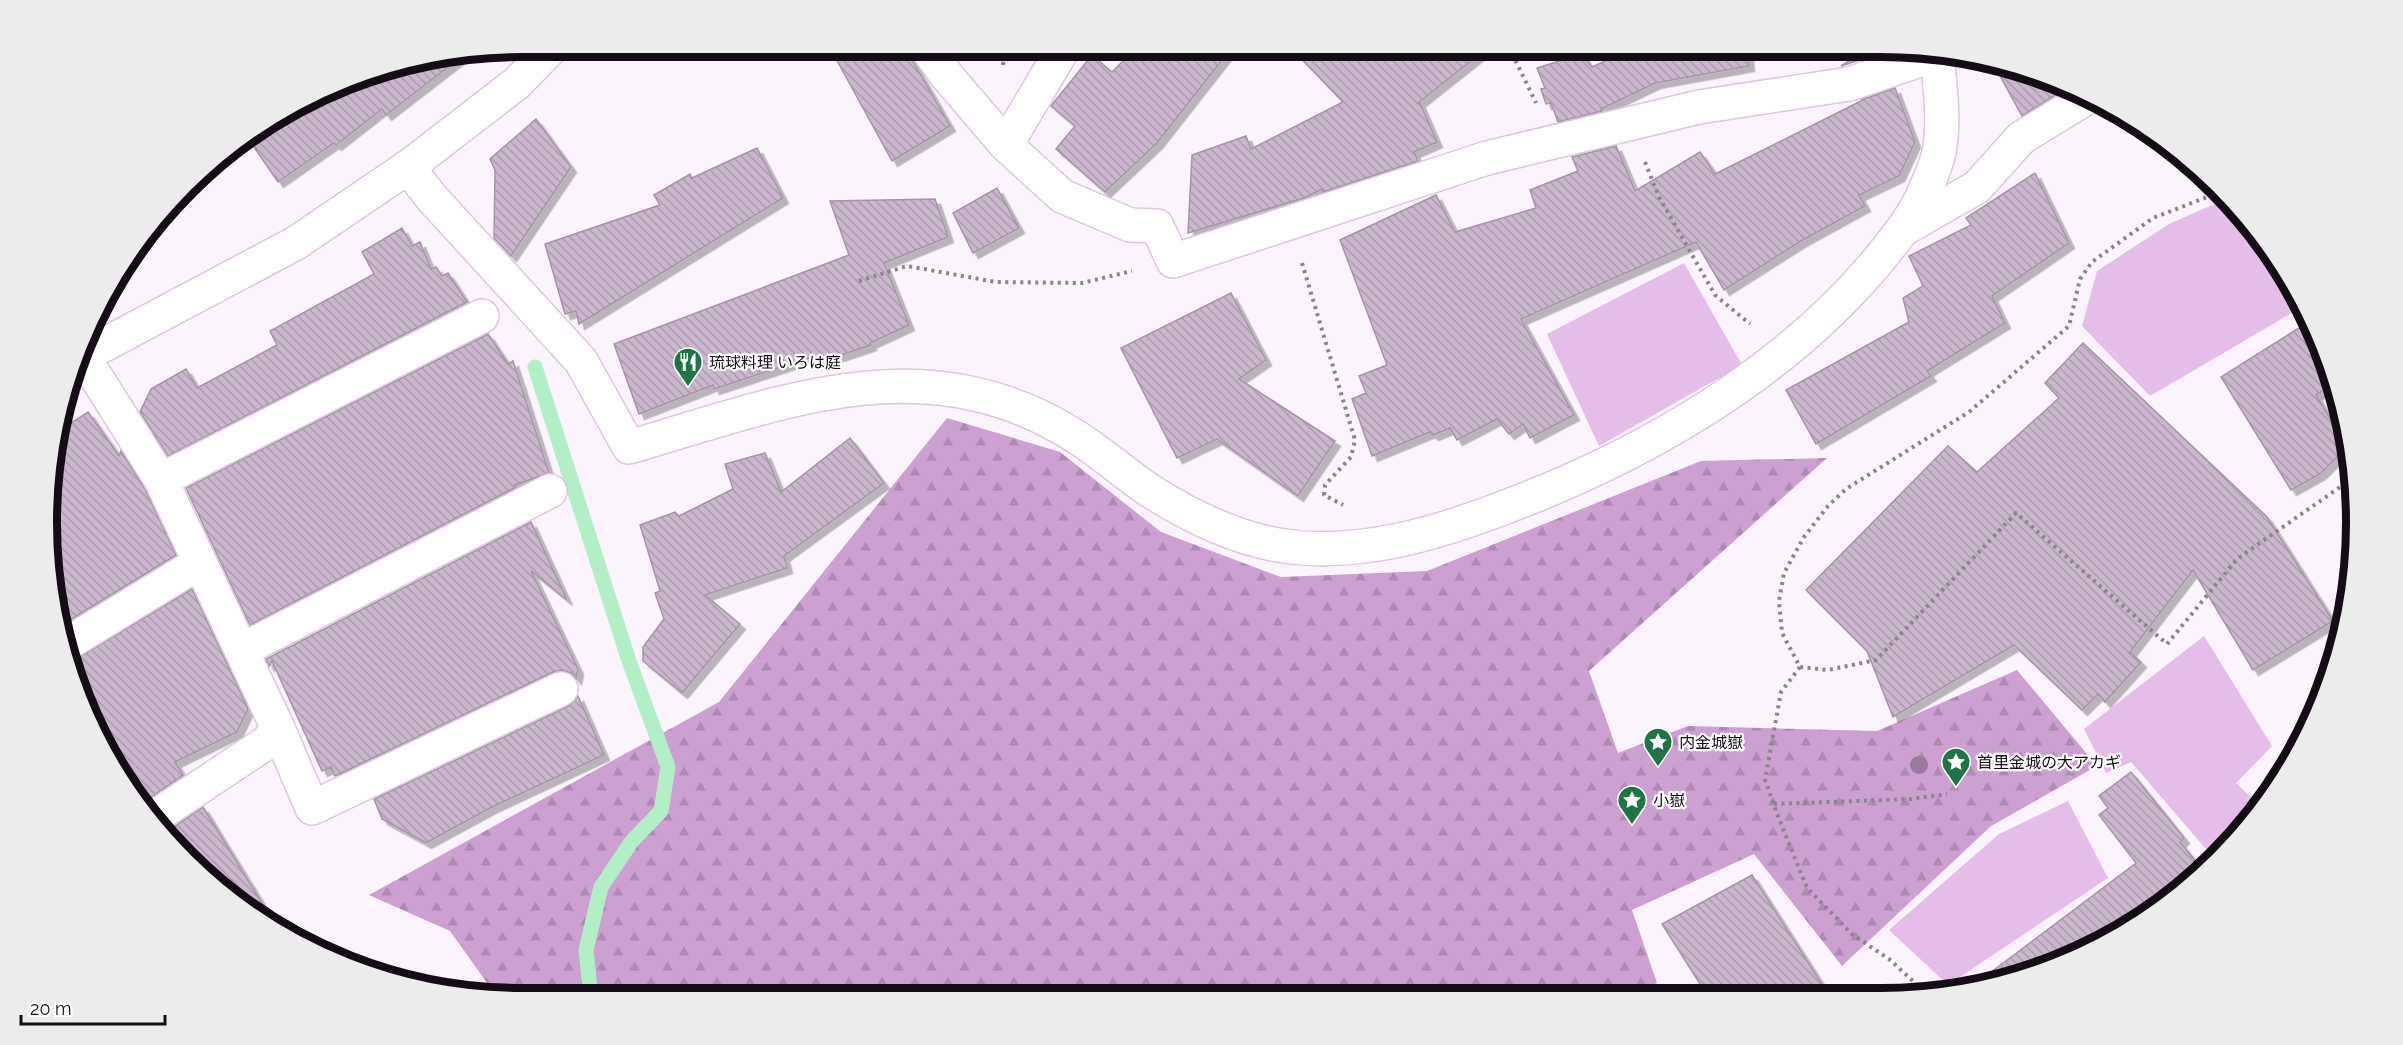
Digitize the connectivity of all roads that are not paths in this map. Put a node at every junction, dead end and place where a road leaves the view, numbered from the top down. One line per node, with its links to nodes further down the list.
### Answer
1 (542, 57): 8 (street)
2 (934, 57): 7 (street)
3 (1058, 57): 7 (street)
4 (1925, 59): 7 (street)
5 (1937, 61): 9 (street)
6 (2080, 102): 9 (street)
7 (1006, 145)
8 (408, 167): 9 (street); 11 (street)
9 (1903, 229)
10 (482, 316): 13 (street)
11 (89, 353)
12 (86, 361): 13 (street)
13 (161, 480): 15 (street)
14 (550, 490): 17 (street)
15 (199, 563): 16 (street); 17 (street)
16 (72, 640)
17 (242, 650): 19 (street)
18 (561, 689): 19 (street)
19 (278, 726): 20 (street)
20 (160, 814)

